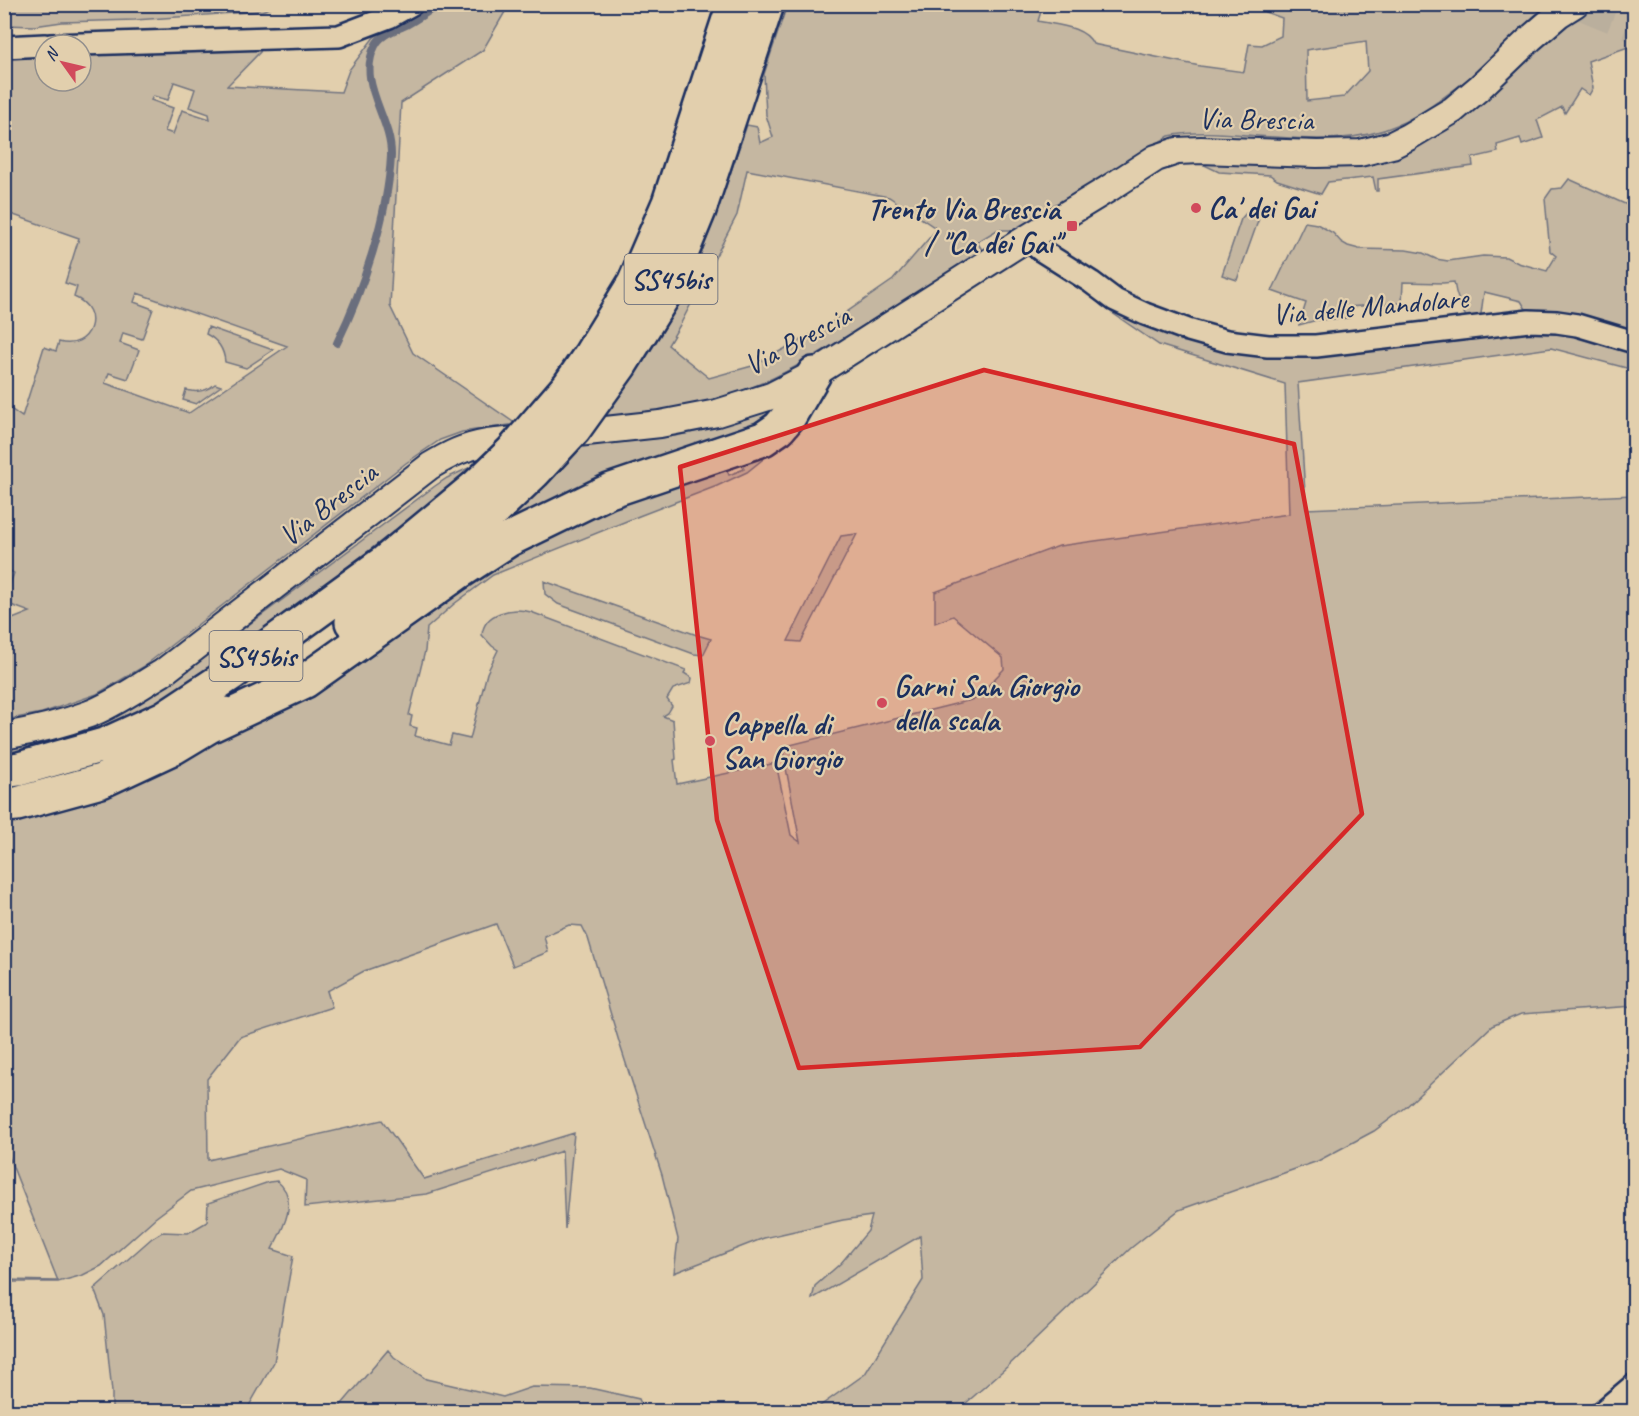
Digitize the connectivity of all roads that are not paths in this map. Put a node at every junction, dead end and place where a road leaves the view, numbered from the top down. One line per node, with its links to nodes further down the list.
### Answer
1 (412, 4): 5 (street)
2 (734, 4): 11 (highway, SS45bis, bridge)
3 (767, 4): 11 (highway, SS45bis, bridge)
4 (1575, 4): 8 (street, Via Brescia)
5 (93, 44)
6 (33, 46): 7 (street)
7 (4, 47)
8 (1027, 239): 9 (street, Via delle Mandolare); 10 (street, Via Brescia)
9 (1635, 342)
10 (814, 374): 12 (highway); 13 (street, Via Brescia)
11 (486, 498): 12 (highway, SS45bis); 14 (highway, SS45bis)
12 (209, 726): 15 (highway, SS45bis)
13 (4, 736)
14 (4, 771)
15 (4, 805)
16 (1635, 1385): 17 (street)
17 (1602, 1412)

